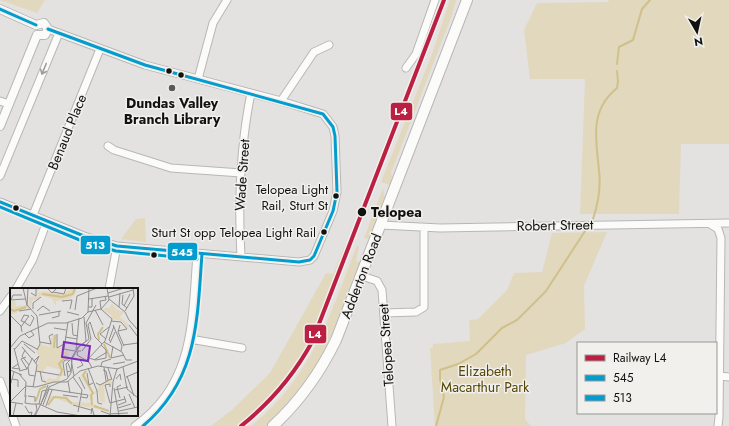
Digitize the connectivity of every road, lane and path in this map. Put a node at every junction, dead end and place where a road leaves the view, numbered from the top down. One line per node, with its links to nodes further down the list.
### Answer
1 (226, 0): 12 (street)
2 (435, 0): 11 (street)
3 (466, 0): 26 (main road, Adderton Road)
4 (0, 9): 5 (street)
5 (36, 24): 6 (street); 8 (street)
6 (48, 29): 7 (street); 8 (street)
7 (59, 33): 10 (street); 20 (street, one-way to 20)
8 (37, 35): 16 (street)
9 (330, 46): 15 (street)
10 (100, 49): 12 (street); 22 (street, Benaud Place)
11 (406, 68)
12 (198, 79): 13 (street)
13 (251, 93): 15 (street); 19 (street, Wade Street)
14 (0, 101): 16 (street)
15 (281, 101): 30 (street)
16 (9, 104): 17 (street)
17 (0, 126)
18 (108, 146): 19 (street)
19 (241, 173): 30 (street, Wade Street)
20 (0, 176)
21 (0, 202): 22 (street)
22 (33, 215): 23 (street)
23 (47, 221): 28 (street); 32 (street)
24 (729, 222): 25 (street, Robert Street)
25 (710, 224): 27 (street, Robert Street); 39 (street)
26 (381, 225): 27 (street, Robert Street); 31 (main road, Adderton Road)
27 (424, 228): 36 (street)
28 (117, 246): 29 (street); 33 (street)
29 (197, 254): 30 (street); 37 (street)
30 (241, 257)
31 (362, 276): 36 (street, Telopea Street); 46 (main road, Adderton Road)
32 (17, 288)
33 (109, 288)
34 (10, 297): 35 (street)
35 (0, 311)
36 (384, 313): 47 (street, Telopea Street)
37 (190, 339): 38 (street); 45 (street)
38 (242, 348)
39 (720, 376): 40 (street); 48 (street)
40 (729, 377)
41 (0, 381): 42 (street)
42 (10, 408)
43 (13, 416): 44 (street)
44 (16, 426)
45 (135, 426)
46 (274, 426)
47 (392, 426)
48 (718, 426)

